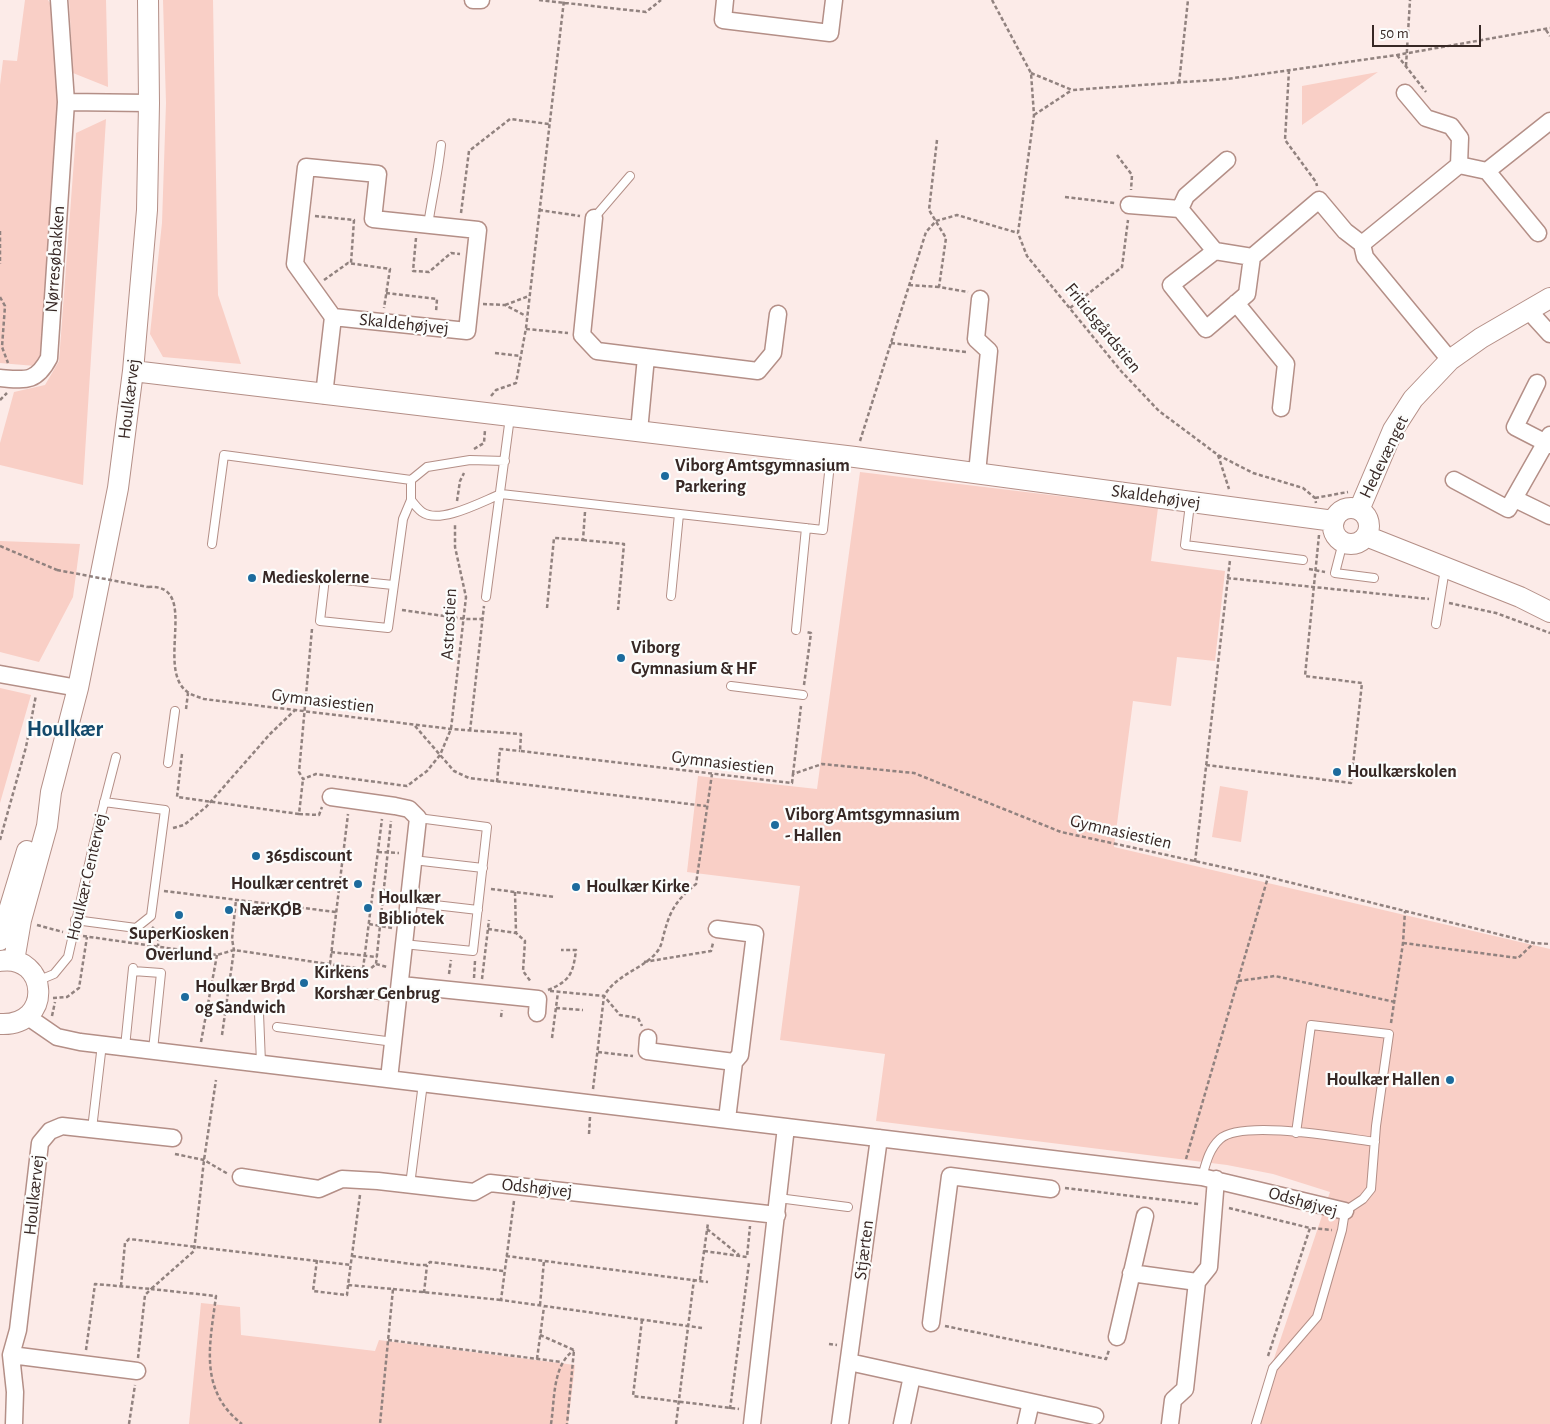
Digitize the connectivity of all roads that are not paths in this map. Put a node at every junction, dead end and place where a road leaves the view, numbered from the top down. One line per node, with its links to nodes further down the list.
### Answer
1 (59, 0): 8 (street, Nørresøbakken)
2 (148, 0): 9 (street, Houlkærvej)
3 (473, 0): 4 (street)
4 (481, 0)
5 (725, 0): 6 (street)
6 (834, 0)
7 (1405, 93): 13 (street)
8 (66, 102): 9 (street); 34 (street, Nørresøbakken)
9 (149, 103): 33 (street, Houlkærvej)
10 (1550, 121): 14 (street)
11 (441, 145): 19 (lane)
12 (1227, 160): 17 (street)
13 (1459, 165): 14 (street); 21 (street)
14 (1487, 171): 20 (street)
15 (630, 176): 18 (lane)
16 (1129, 205): 17 (street)
17 (1180, 209): 22 (street)
18 (594, 218): 31 (street)
19 (422, 224): 29 (street, Skaldehøjvej); 29 (street, Skaldehøjvej)
20 (1538, 233)
21 (1362, 244): 23 (street); 32 (street)
22 (1214, 251): 23 (street); 26 (street)
23 (1252, 257): 26 (street)
24 (980, 298): 43 (street)
25 (1550, 298): 27 (street, Hedevænget)
26 (1236, 303): 37 (street)
27 (1529, 311): 30 (street); 32 (street, Hedevænget)
28 (778, 314): 31 (street)
29 (333, 317): 36 (street)
30 (1550, 334)
31 (646, 357): 39 (street)
32 (1450, 360): 50 (street, Hedevænget)
33 (134, 372): 36 (street, Skaldehøjvej); 69 (street, Houlkærvej)
34 (5, 378)
35 (1537, 383): 40 (street)
36 (324, 395): 38 (street, Skaldehøjvej)
37 (1281, 408)
38 (510, 417): 39 (street, Skaldehøjvej); 42 (lane)
39 (639, 431): 41 (street, Skaldehøjvej)
40 (1549, 441): 47 (street)
41 (831, 454): 43 (street, Skaldehøjvej); 54 (lane)
42 (505, 461): 44 (lane); 46 (lane)
43 (977, 473): 49 (street, Skaldehøjvej)
44 (411, 480): 48 (lane); 57 (lane)
45 (1454, 480): 47 (street)
46 (501, 494): 48 (lane); 51 (lane); 63 (lane)
47 (1515, 499): 52 (street)
48 (411, 500): 61 (lane)
49 (1190, 501): 53 (street, Skaldehøjvej); 58 (lane)
50 (1359, 510): 53 (street); 55 (street)
51 (679, 514): 54 (lane); 62 (lane)
52 (1550, 516)
53 (1327, 521): 56 (street)
54 (806, 528): 66 (lane)
55 (1366, 536): 56 (street); 59 (street)
56 (1343, 542): 60 (lane)
57 (212, 544)
58 (1303, 560)
59 (1445, 567): 64 (street); 65 (lane)
60 (1374, 578)
61 (393, 585): 61 (lane)
62 (672, 596)
63 (486, 597)
64 (1550, 612)
65 (1436, 624)
66 (796, 630)
67 (0, 674): 69 (street)
68 (730, 686): 70 (lane)
69 (78, 688): 74 (street, Houlkærvej)
70 (803, 695)
71 (175, 711): 73 (lane)
72 (116, 757): 76 (lane, Houlkær Centervej)
73 (168, 763)
74 (51, 792): 85 (street, Houlkærvej); 86 (street, Houlkærvej)
75 (331, 798): 77 (street)
76 (104, 802): 82 (lane, Houlkær Centervej); 82 (lane)
77 (418, 818): 78 (street); 79 (lane)
78 (413, 857): 79 (lane); 80 (street)
79 (482, 868): 81 (lane)
80 (409, 902): 81 (lane); 84 (street)
81 (478, 910): 84 (lane)
82 (75, 920): 87 (lane, Houlkær Centervej)
83 (717, 930): 100 (street)
84 (404, 937): 88 (street)
85 (0, 940)
86 (7, 961): 87 (street)
87 (38, 989): 92 (street)
88 (400, 991): 89 (lane); 91 (street); 95 (street)
89 (364, 994)
90 (259, 1014): 101 (lane)
91 (537, 1014)
92 (28, 1017): 93 (street); 96 (street, Odshøjvej)
93 (0, 1025)
94 (277, 1028): 95 (lane)
95 (394, 1042): 102 (street)
96 (102, 1044): 98 (street, Odshøjvej); 106 (lane)
97 (647, 1045): 100 (street)
98 (125, 1046): 99 (street, Odshøjvej); 99 (lane)
99 (153, 1050): 101 (street, Odshøjvej)
100 (734, 1062): 104 (street)
101 (261, 1064): 102 (street, Odshøjvej)
102 (389, 1079): 103 (street, Odshøjvej)
103 (423, 1083): 104 (street, Odshøjvej); 115 (lane)
104 (727, 1119): 105 (street, Odshøjvej)
105 (786, 1127): 108 (street, Odshøjvej); 117 (street)
106 (92, 1129): 110 (street, Houlkærvej); 125 (street, Houlkærvej)
107 (1296, 1133): 109 (lane); 109 (lane); 113 (lane)
108 (879, 1138): 111 (street, Odshøjvej); 126 (street, Stjærten)
109 (1375, 1142): 119 (lane)
110 (170, 1145)
111 (1011, 1155): 113 (street, Odshøjvej); 114 (street)
112 (242, 1177): 115 (street, Odshøjvej)
113 (1209, 1178): 119 (street, Odshøjvej); 122 (street)
114 (1009, 1183): 116 (street); 123 (street)
115 (410, 1185): 117 (street, Odshøjvej)
116 (1051, 1189)
117 (778, 1206): 118 (lane); 131 (street)
118 (848, 1207)
119 (1345, 1211): 137 (lane, Odshøjvej)
120 (1145, 1216): 121 (street)
121 (1131, 1274): 122 (street); 124 (street)
122 (1197, 1282): 136 (street)
123 (931, 1323)
124 (1117, 1337)
125 (11, 1355): 127 (street); 132 (street, Houlkærvej)
126 (849, 1362): 128 (street); 133 (street, Stjærten)
127 (137, 1371)
128 (912, 1376): 129 (street); 134 (street)
129 (1031, 1402): 130 (street); 135 (street)
130 (1095, 1416)
131 (753, 1417)
132 (14, 1424)
133 (840, 1424)
134 (902, 1424)
135 (1026, 1424)
136 (1170, 1424)
137 (1256, 1424)

